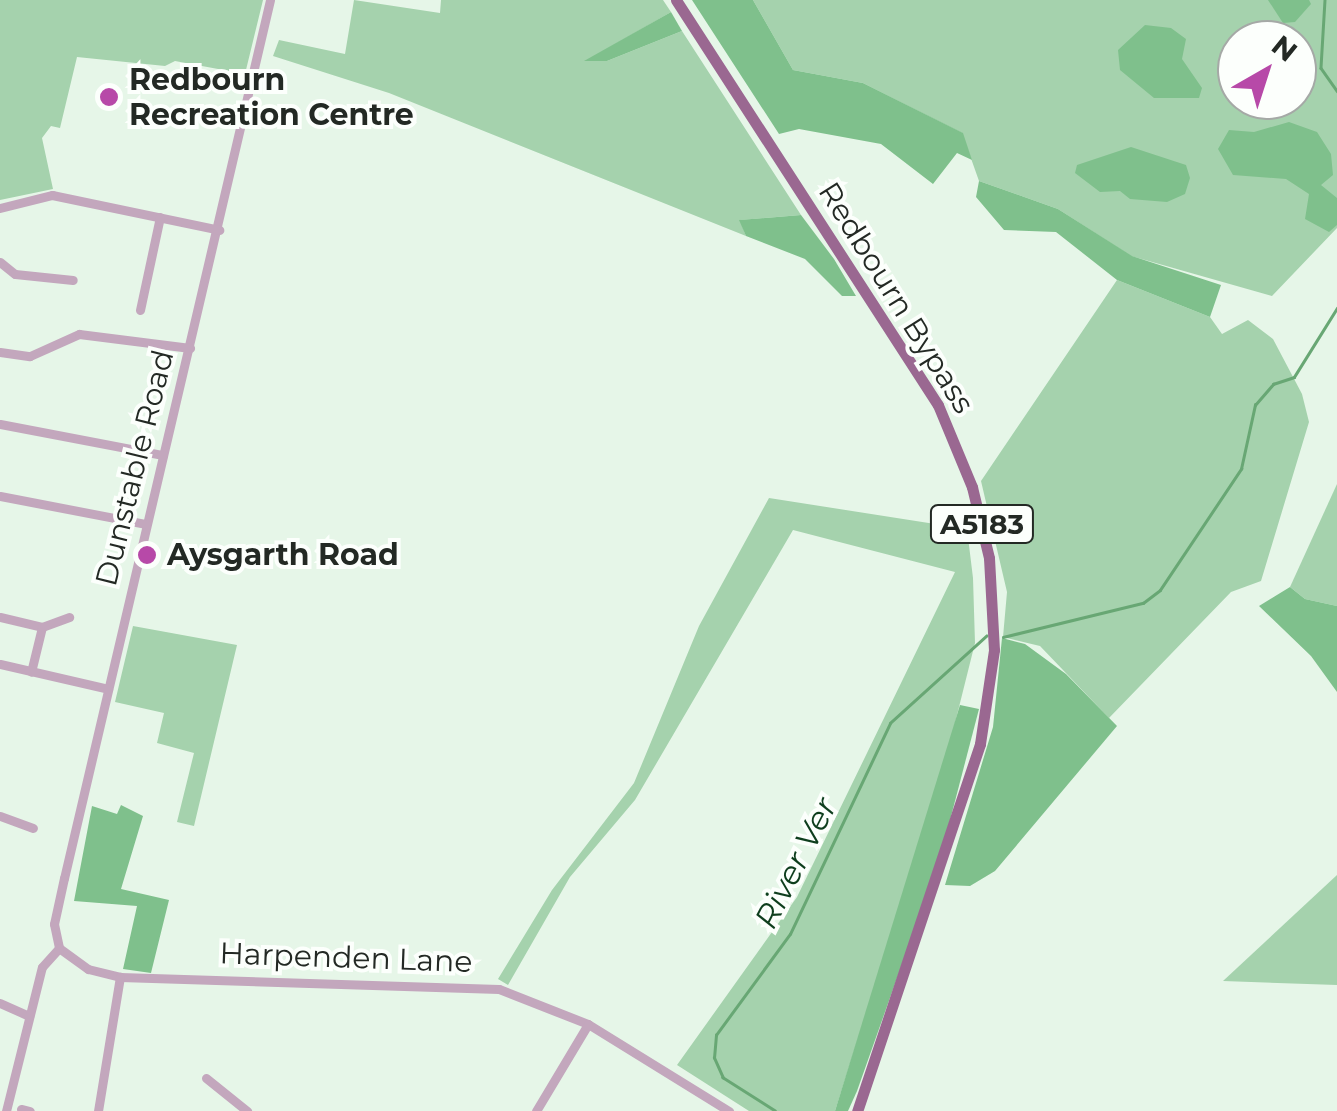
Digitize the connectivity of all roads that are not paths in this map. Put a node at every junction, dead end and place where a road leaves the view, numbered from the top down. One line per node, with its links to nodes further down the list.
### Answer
1 (270, 0): 5 (street, Dunstable Road)
2 (676, 0): 34 (main road, Redbourn Bypass / A5183)
3 (0, 208): 4 (street)
4 (160, 217): 5 (street); 8 (street)
5 (219, 230): 9 (street, Dunstable Road)
6 (0, 262): 7 (street)
7 (73, 280)
8 (140, 310)
9 (190, 348): 10 (street); 12 (street, Dunstable Road)
10 (0, 352)
11 (0, 424): 12 (street)
12 (163, 455): 14 (street, Dunstable Road)
13 (0, 496): 14 (street)
14 (146, 524): 20 (street, Dunstable Road)
15 (0, 617): 17 (street)
16 (69, 617): 17 (street)
17 (42, 627): 19 (street)
18 (0, 664): 19 (street)
19 (31, 672): 20 (street)
20 (108, 689): 23 (street, Dunstable Road)
21 (0, 816): 22 (street)
22 (33, 828)
23 (60, 948): 24 (street, Harpenden Lane); 26 (street)
24 (120, 977): 27 (street, Harpenden Lane); 30 (street)
25 (0, 1003): 26 (street)
26 (29, 1016): 29 (street)
27 (588, 1024): 32 (street); 33 (street, Harpenden Lane)
28 (206, 1078): 31 (street)
29 (16, 1109)
30 (98, 1111)
31 (247, 1111)
32 (536, 1111)
33 (729, 1111)
34 (857, 1111)

